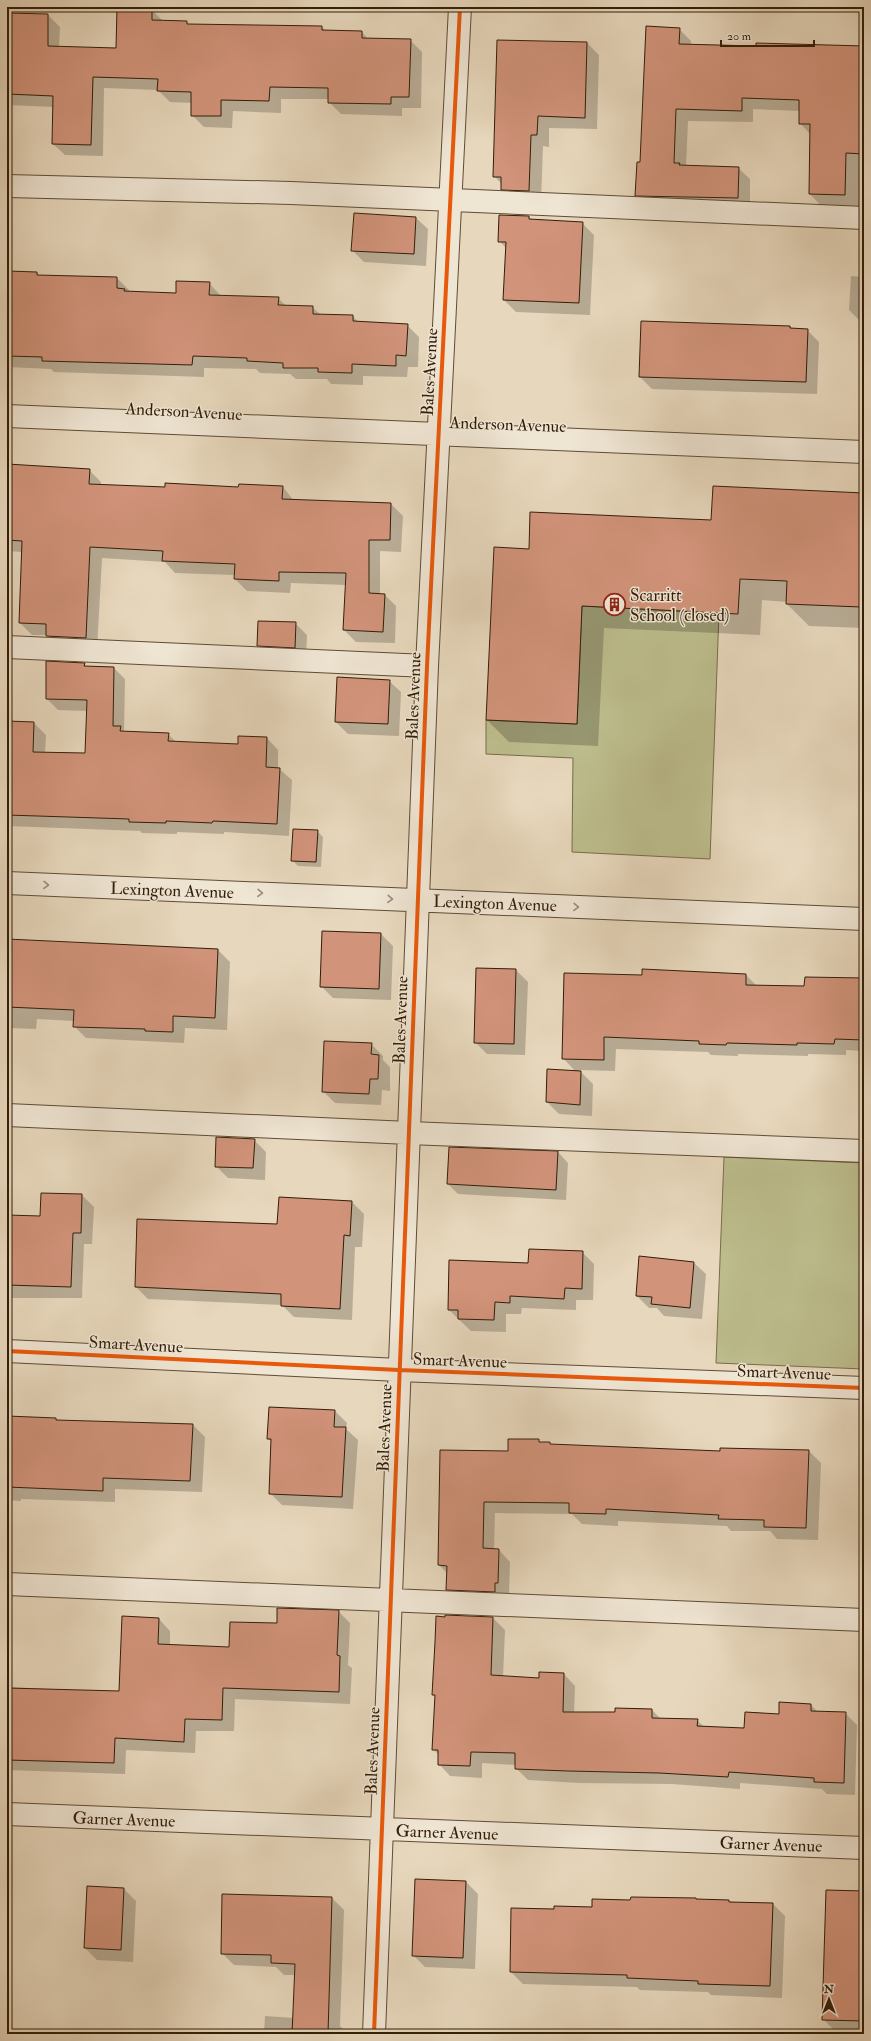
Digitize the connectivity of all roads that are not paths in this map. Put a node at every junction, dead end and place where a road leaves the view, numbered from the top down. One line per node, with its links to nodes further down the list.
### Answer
1 (460, 7): 3 (street, Bales Avenue)
2 (7, 186): 3 (street)
3 (452, 202): 4 (street); 6 (street, Bales Avenue)
4 (864, 218)
5 (7, 416): 6 (street, Anderson Avenue)
6 (439, 434): 7 (street, Anderson Avenue); 9 (street, Bales Avenue)
7 (864, 452)
8 (7, 647): 9 (street)
9 (427, 666): 11 (street, Bales Avenue)
10 (7, 883): 11 (street, Lexington Avenue, one-way to 11)
11 (418, 900): 12 (street, Lexington Avenue, one-way to 12); 14 (street, Bales Avenue)
12 (864, 919)
13 (7, 1115): 14 (street)
14 (409, 1133): 15 (street); 17 (street, Bales Avenue)
15 (864, 1151)
16 (7, 1351): 17 (street, Smart Avenue)
17 (399, 1370): 18 (street, Smart Avenue); 20 (street, Bales Avenue)
18 (864, 1388)
19 (7, 1584): 20 (street)
20 (391, 1600): 21 (street); 23 (street, Bales Avenue)
21 (864, 1620)
22 (7, 1814): 23 (street, Garner Avenue)
23 (383, 1829): 24 (street, Garner Avenue); 25 (street, Bales Avenue)
24 (864, 1848)
25 (374, 2034)

